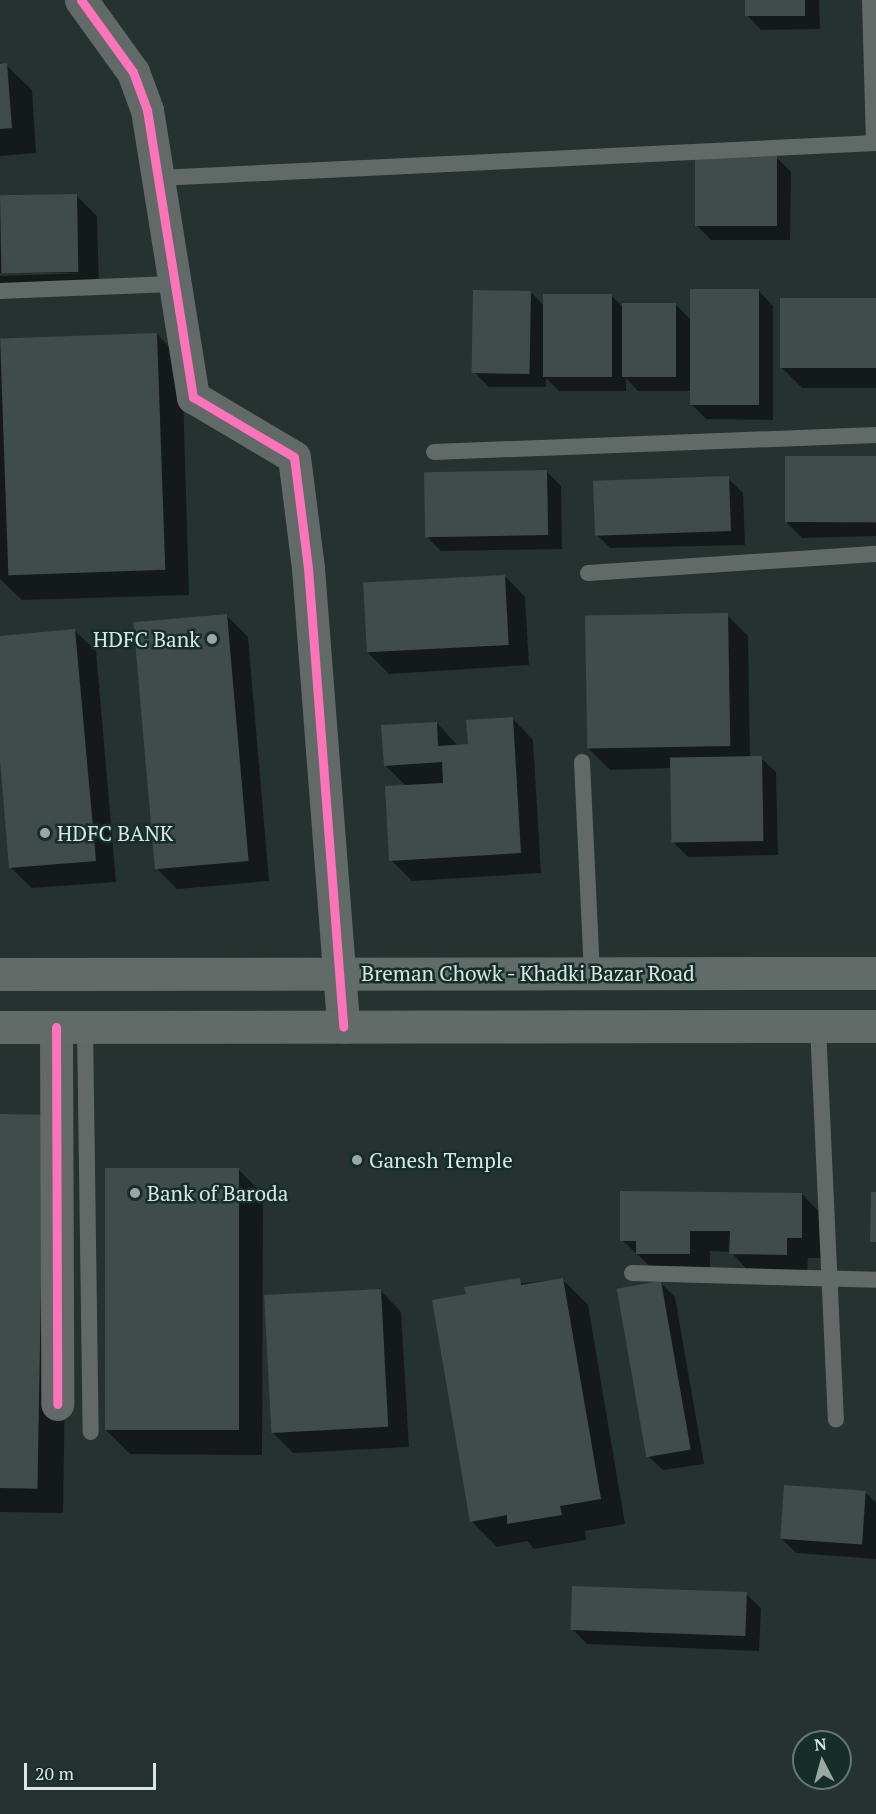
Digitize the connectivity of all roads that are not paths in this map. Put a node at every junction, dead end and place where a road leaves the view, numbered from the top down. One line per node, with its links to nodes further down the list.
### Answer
1 (81, 0): 4 (street)
2 (870, 0): 3 (lane)
3 (875, 143): 4 (lane)
4 (159, 178): 5 (street)
5 (178, 284): 6 (lane); 15 (street)
6 (0, 291)
7 (876, 435): 8 (lane)
8 (434, 452)
9 (876, 554): 10 (lane)
10 (588, 573)
11 (582, 762): 12 (lane)
12 (592, 973): 13 (main road, Breman Chowk - Khadki Bazar Road); 15 (main road, Breman Chowk - Khadki Bazar Road)
13 (876, 973)
14 (0, 974): 15 (main road, Breman Chowk - Khadki Bazar Road)
15 (337, 974): 20 (street)
16 (0, 1026): 19 (main road)
17 (818, 1026): 18 (main road); 20 (main road); 22 (lane)
18 (876, 1026)
19 (70, 1027): 20 (main road); 24 (street); 26 (lane)
20 (343, 1027)
21 (633, 1273): 22 (lane)
22 (825, 1278): 23 (lane); 25 (lane)
23 (876, 1280)
24 (57, 1404)
25 (836, 1420)
26 (91, 1432)

